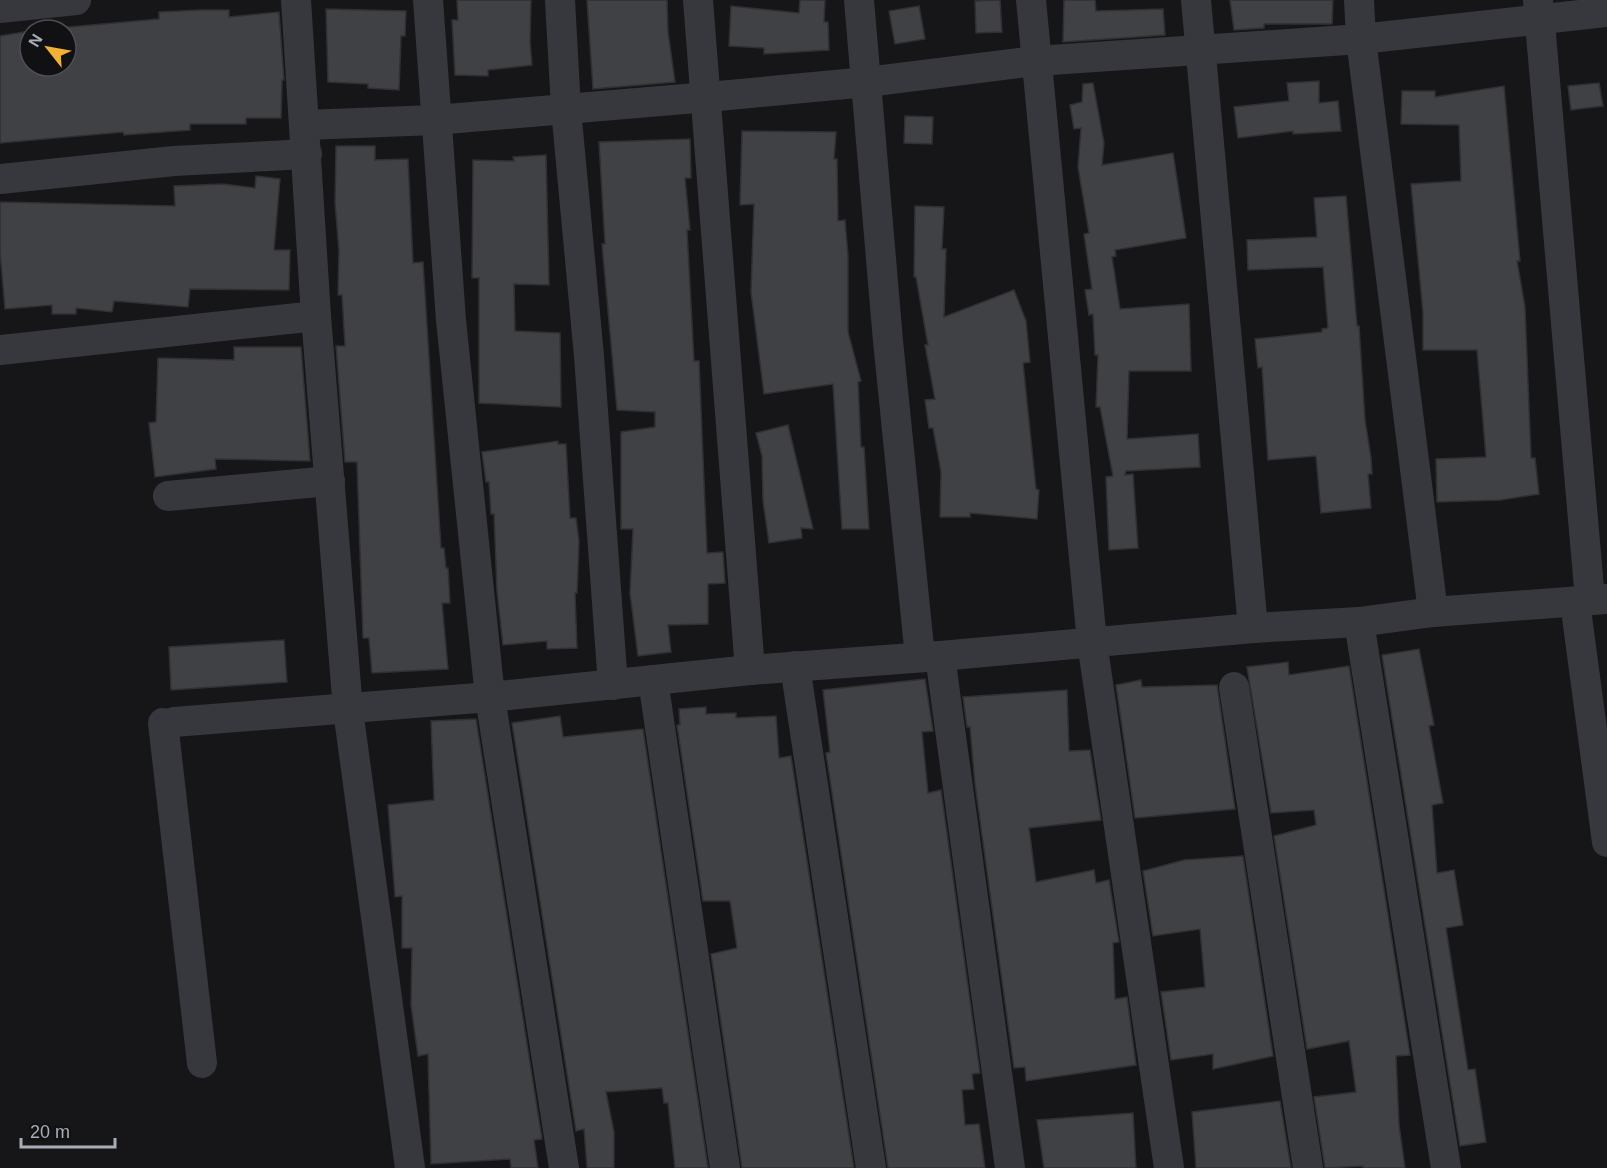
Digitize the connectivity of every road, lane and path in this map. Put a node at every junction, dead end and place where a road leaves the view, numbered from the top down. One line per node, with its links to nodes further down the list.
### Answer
1 (76, 0): 10 (street)
2 (296, 0): 20 (street)
3 (428, 0): 19 (street)
4 (560, 0): 18 (street)
5 (698, 0): 17 (street)
6 (859, 0): 16 (street)
7 (1031, 0): 15 (street)
8 (1196, 0): 14 (street)
9 (1359, 0): 13 (street)
10 (0, 8)
11 (1539, 10): 12 (street); 13 (street); 27 (street)
12 (1607, 12)
13 (1361, 39): 14 (street); 28 (street)
14 (1200, 51): 15 (street); 30 (street)
15 (1036, 61): 16 (street); 31 (street)
16 (867, 82): 17 (street); 32 (street)
17 (708, 98): 18 (street); 34 (street)
18 (566, 109): 19 (street); 36 (street)
19 (435, 120): 20 (street); 38 (street)
20 (305, 125): 21 (street)
21 (307, 154): 22 (street); 23 (street)
22 (0, 179)
23 (316, 316): 24 (street); 25 (street)
24 (0, 350)
25 (330, 481): 26 (street); 39 (street)
26 (168, 496)
27 (1590, 600): 28 (street); 40 (street)
28 (1433, 612): 29 (street)
29 (1359, 622): 30 (street); 49 (street)
30 (1253, 628): 31 (street)
31 (1092, 642): 32 (street); 47 (street)
32 (930, 656): 33 (street); 46 (street)
33 (795, 666): 34 (street); 45 (street)
34 (750, 670): 35 (street)
35 (653, 680): 36 (street); 44 (street)
36 (613, 685): 38 (street)
37 (1234, 687): 48 (street)
38 (490, 697): 39 (street); 43 (street)
39 (348, 710): 41 (street); 42 (street)
40 (1607, 842)
41 (202, 1063)
42 (410, 1168)
43 (564, 1168)
44 (724, 1168)
45 (871, 1168)
46 (1010, 1168)
47 (1169, 1168)
48 (1308, 1168)
49 (1446, 1168)

